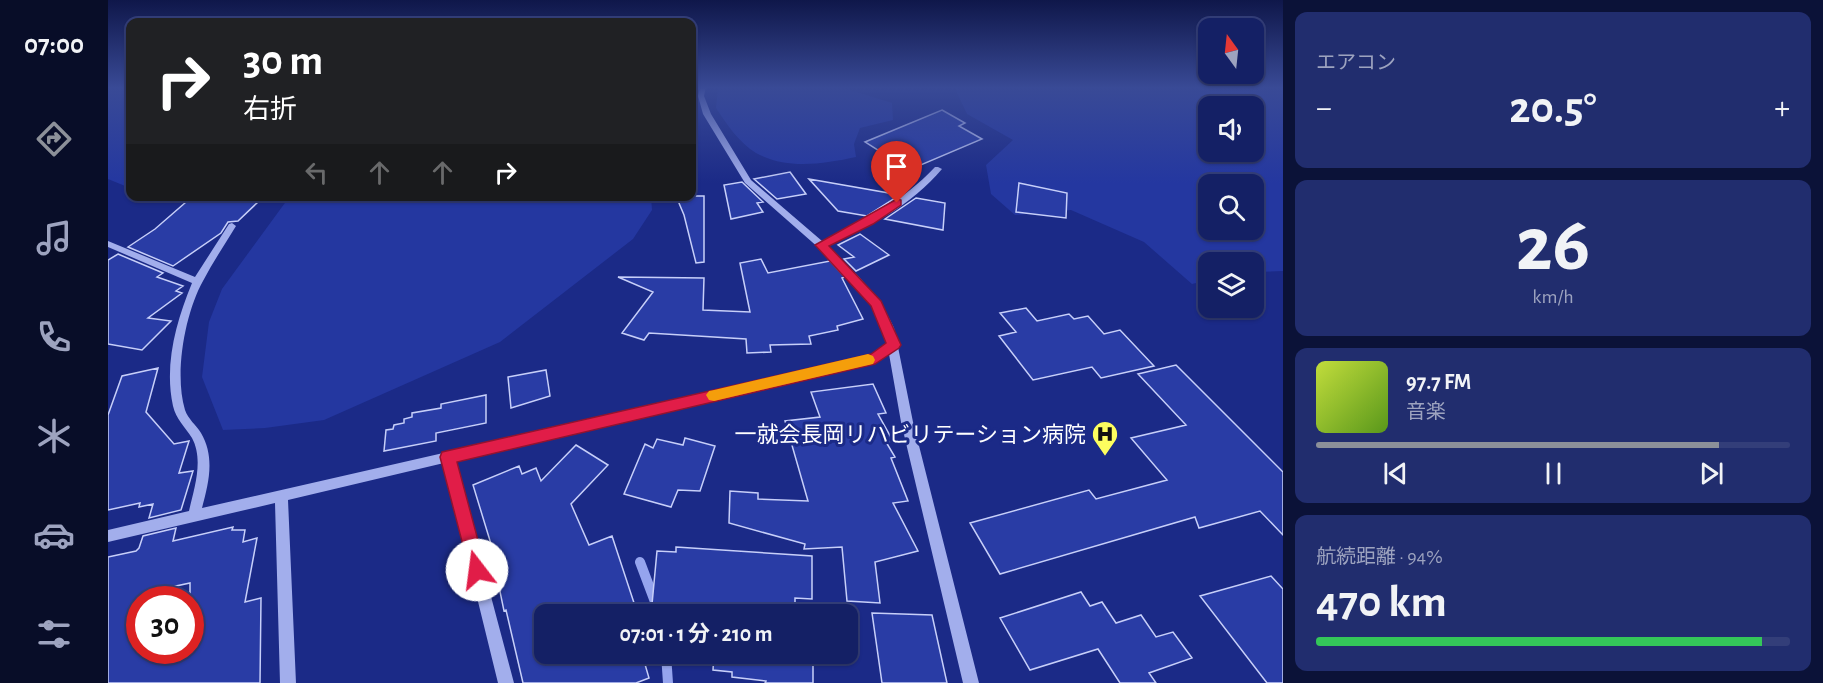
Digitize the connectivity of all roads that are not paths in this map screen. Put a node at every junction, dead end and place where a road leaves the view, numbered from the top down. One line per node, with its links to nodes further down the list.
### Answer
1 (710, 119): 5 (street)
2 (938, 169): 5 (street)
3 (232, 226): 6 (street)
4 (108, 244): 6 (street)
5 (821, 245): 7 (street)
6 (197, 282): 10 (street)
7 (894, 345): 8 (street); 14 (street)
8 (448, 457): 9 (street); 13 (street)
9 (282, 495): 10 (street); 12 (street)
10 (194, 516): 11 (street)
11 (108, 537)
12 (288, 683)
13 (506, 683)
14 (971, 683)

